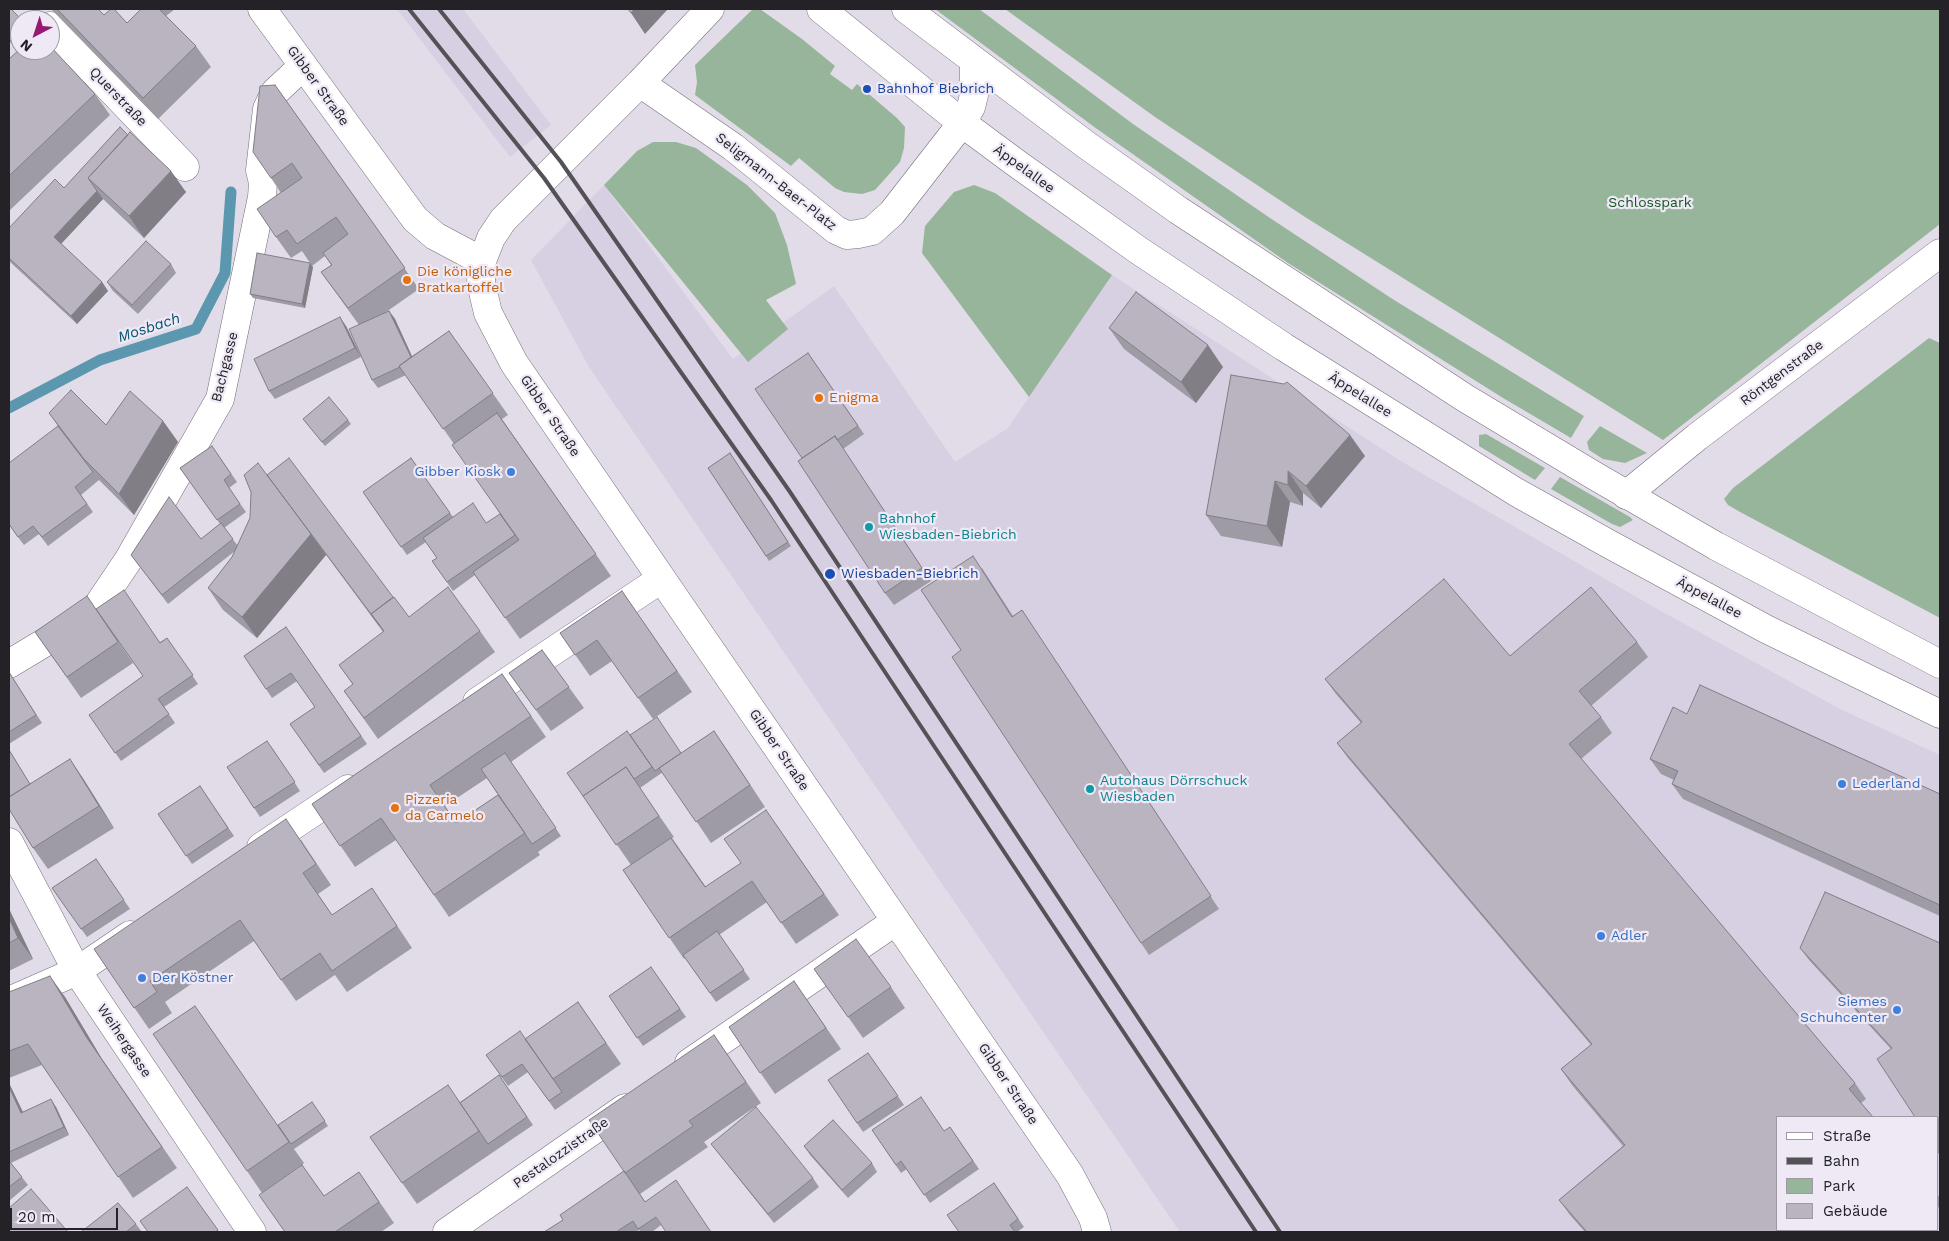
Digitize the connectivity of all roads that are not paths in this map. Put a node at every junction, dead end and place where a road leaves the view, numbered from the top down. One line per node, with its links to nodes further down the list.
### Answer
1 (262, 9): 7 (street, Gibber Straße)
2 (710, 9): 8 (street, Gibber Straße)
3 (821, 9): 9 (street, Äppelallee)
4 (906, 9): 6 (street)
5 (60, 36): 10 (street, Querstraße)
6 (974, 62): 9 (street, Seligmann-Baer-Platz); 13 (street)
7 (303, 66): 12 (street, Gibber Straße); 15 (street, Bachgasse)
8 (640, 83): 9 (street, Seligmann-Baer-Platz); 12 (street, Gibber Straße)
9 (962, 123): 17 (street, Äppelallee)
10 (185, 167)
11 (1940, 253): 13 (street, Röntgenstraße)
12 (482, 261): 14 (street, Gibber Straße)
13 (1626, 495): 16 (street)
14 (661, 578): 18 (street); 23 (street, Gibber Straße)
15 (9, 664)
16 (1940, 664)
17 (1940, 714)
18 (458, 715)
19 (367, 776): 21 (street)
20 (9, 842): 24 (street, Weihergasse)
21 (243, 859)
22 (152, 920): 24 (street)
23 (896, 921): 26 (street); 30 (street, Gibber Straße)
24 (77, 971): 25 (street); 28 (street, Weihergasse)
25 (9, 1001)
26 (667, 1079)
27 (643, 1096): 29 (street, Pestalozzistraße)
28 (252, 1232)
29 (447, 1232)
30 (1097, 1232)

